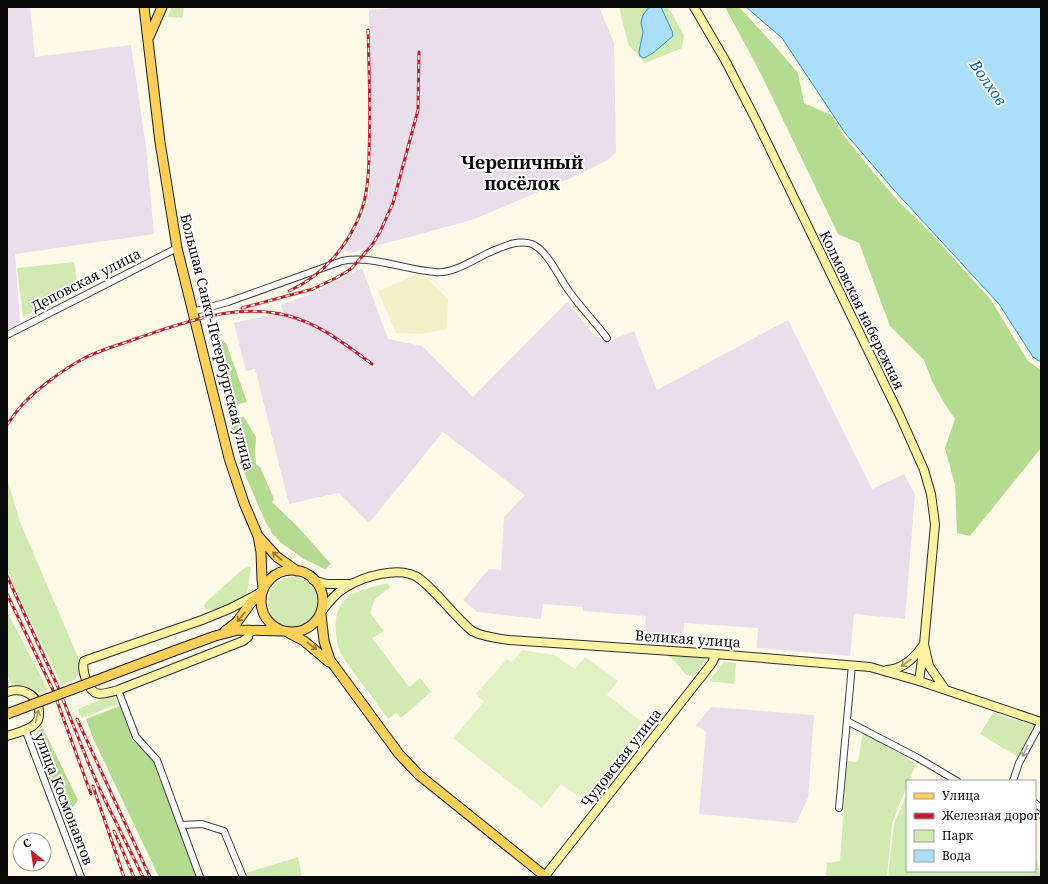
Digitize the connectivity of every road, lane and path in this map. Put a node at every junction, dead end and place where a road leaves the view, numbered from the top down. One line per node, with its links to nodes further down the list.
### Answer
1 (144, 7): 4 (main road, Большая Санкт-Петербургская улица)
2 (162, 7): 4 (main road)
3 (694, 7): 18 (main road, Колмовская набережная)
4 (148, 38): 5 (main road, Большая Санкт-Петербургская улица)
5 (177, 248): 6 (main road, Большая Санкт-Петербургская улица); 7 (street, Деповская улица)
6 (192, 312): 8 (street); 9 (main road, Большая Санкт-Петербургская улица)
7 (7, 335)
8 (607, 338)
9 (258, 536): 10 (main road, Большая Санкт-Петербургская улица, one-way to 9); 13 (main road, Большая Санкт-Петербургская улица)
10 (299, 572): 11 (main road); 13 (main road)
11 (314, 580): 12 (main road); 14 (main road)
12 (351, 584): 14 (main road); 19 (main road, Великая улица)
13 (261, 591): 16 (main road); 17 (main road, one-way to 17); 24 (main road)
14 (321, 612): 16 (main road); 21 (main road)
15 (250, 630): 16 (main road); 17 (main road); 24 (main road)
16 (285, 631): 21 (main road, one-way to 21)
17 (215, 636): 27 (main road, bridge)
18 (924, 644): 22 (main road, one-way to 22); 23 (main road, Колмовская набережная); 25 (main road)
19 (716, 654): 20 (main road, Великая улица); 36 (main road, Чудовская улица)
20 (852, 665): 22 (main road, Великая улица); 28 (street)
21 (333, 666): 36 (main road)
22 (882, 670): 23 (main road, Великая улица)
23 (919, 681): 25 (main road, Великая улица)
24 (118, 690): 35 (street)
25 (946, 690): 29 (main road, Великая улица)
26 (7, 692): 30 (main road, one-way to 26)
27 (7, 714)
28 (847, 721): 32 (street); 34 (street)
29 (1041, 722): 33 (street, one-way to 33)
30 (25, 729): 31 (main road); 37 (street, улица Космонавтов)
31 (7, 736)
32 (955, 780)
33 (1013, 780)
34 (839, 808)
35 (181, 825): 38 (street); 39 (street)
36 (546, 876)
37 (81, 877)
38 (200, 877)
39 (243, 877)

